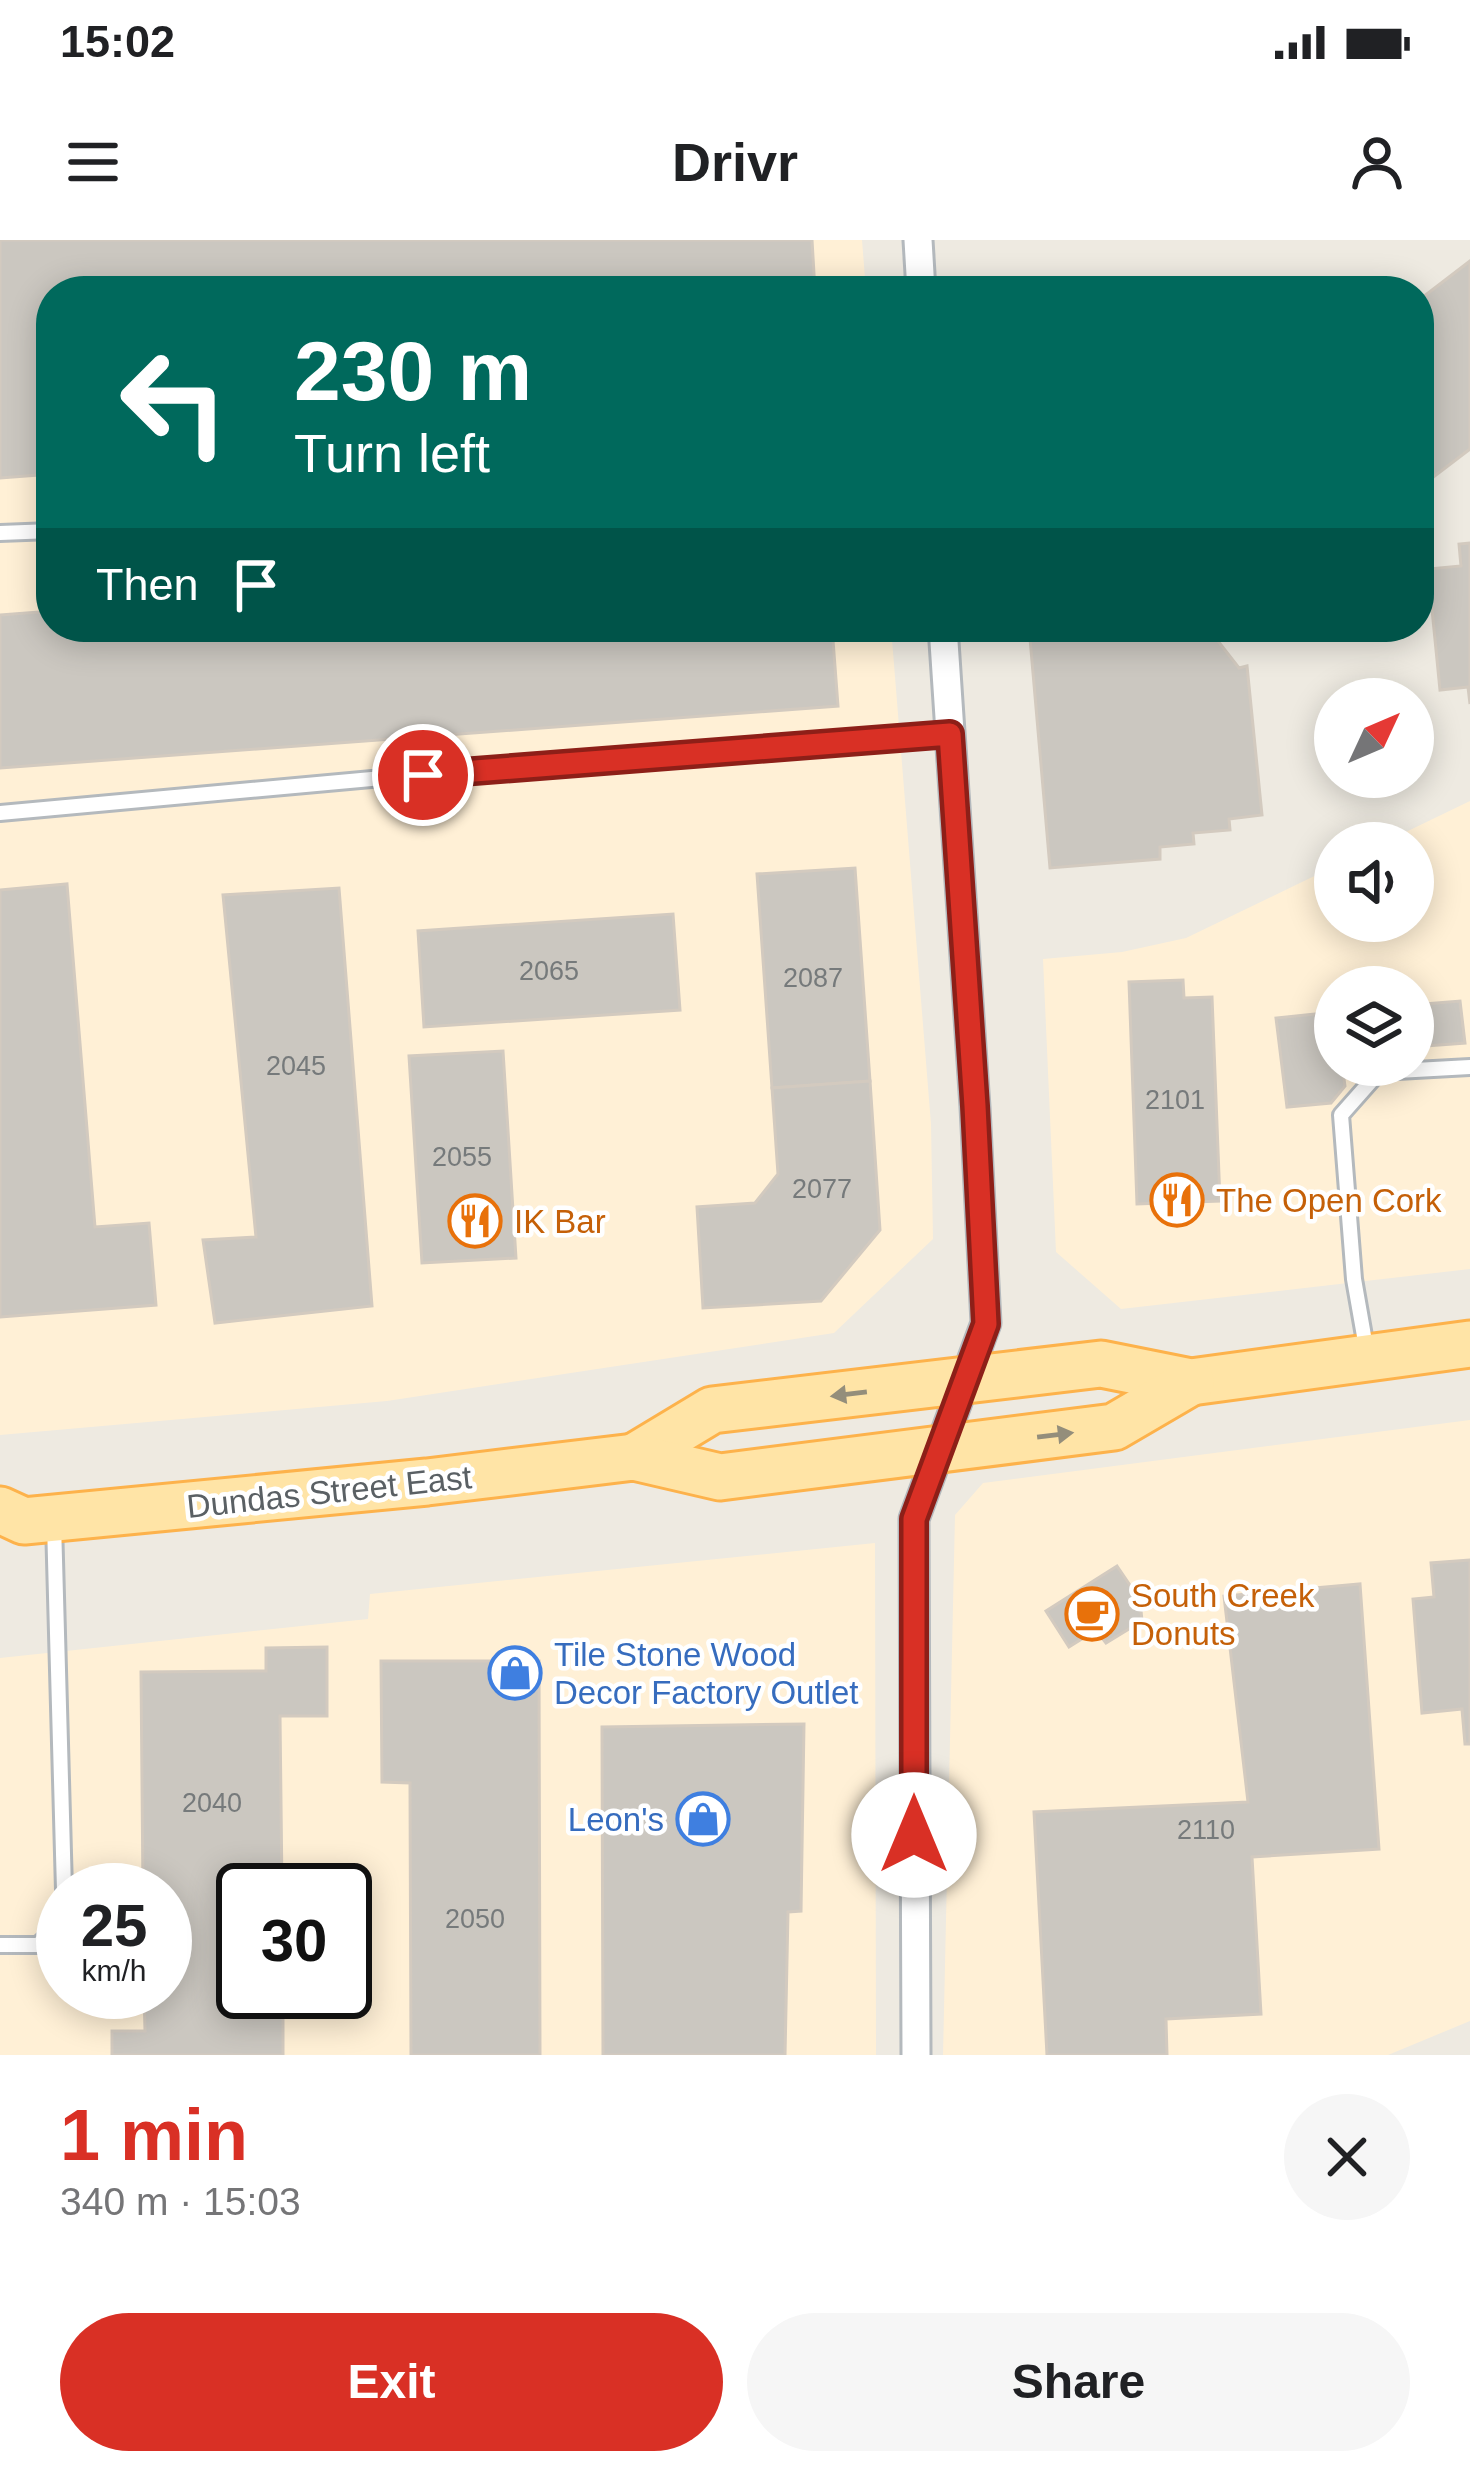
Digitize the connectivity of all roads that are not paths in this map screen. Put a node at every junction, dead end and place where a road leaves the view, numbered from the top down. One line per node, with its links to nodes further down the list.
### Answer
1 (918, 240): 2 (street)
2 (920, 276)
3 (36, 532): 4 (lane)
4 (0, 533)
5 (945, 642): 6 (street)
6 (950, 734): 7 (lane); 11 (street)
7 (0, 813)
8 (1470, 1067): 10 (lane)
9 (1470, 1344): 10 (main road, Dundas Street East)
10 (1368, 1358): 12 (main road, Dundas Street East)
11 (965, 1379): 12 (main road, Dundas Street East); 13 (street); 14 (main road, Dundas Street East, one-way to 14)
12 (1191, 1382): 13 (main road, Dundas Street East, one-way to 12)
13 (939, 1450): 14 (main road, Dundas Street East); 19 (street)
14 (634, 1457): 15 (main road, Dundas Street East)
15 (20, 1524): 16 (lane)
16 (61, 1863)
17 (0, 1945): 18 (lane)
18 (36, 1945)
19 (916, 2055)

